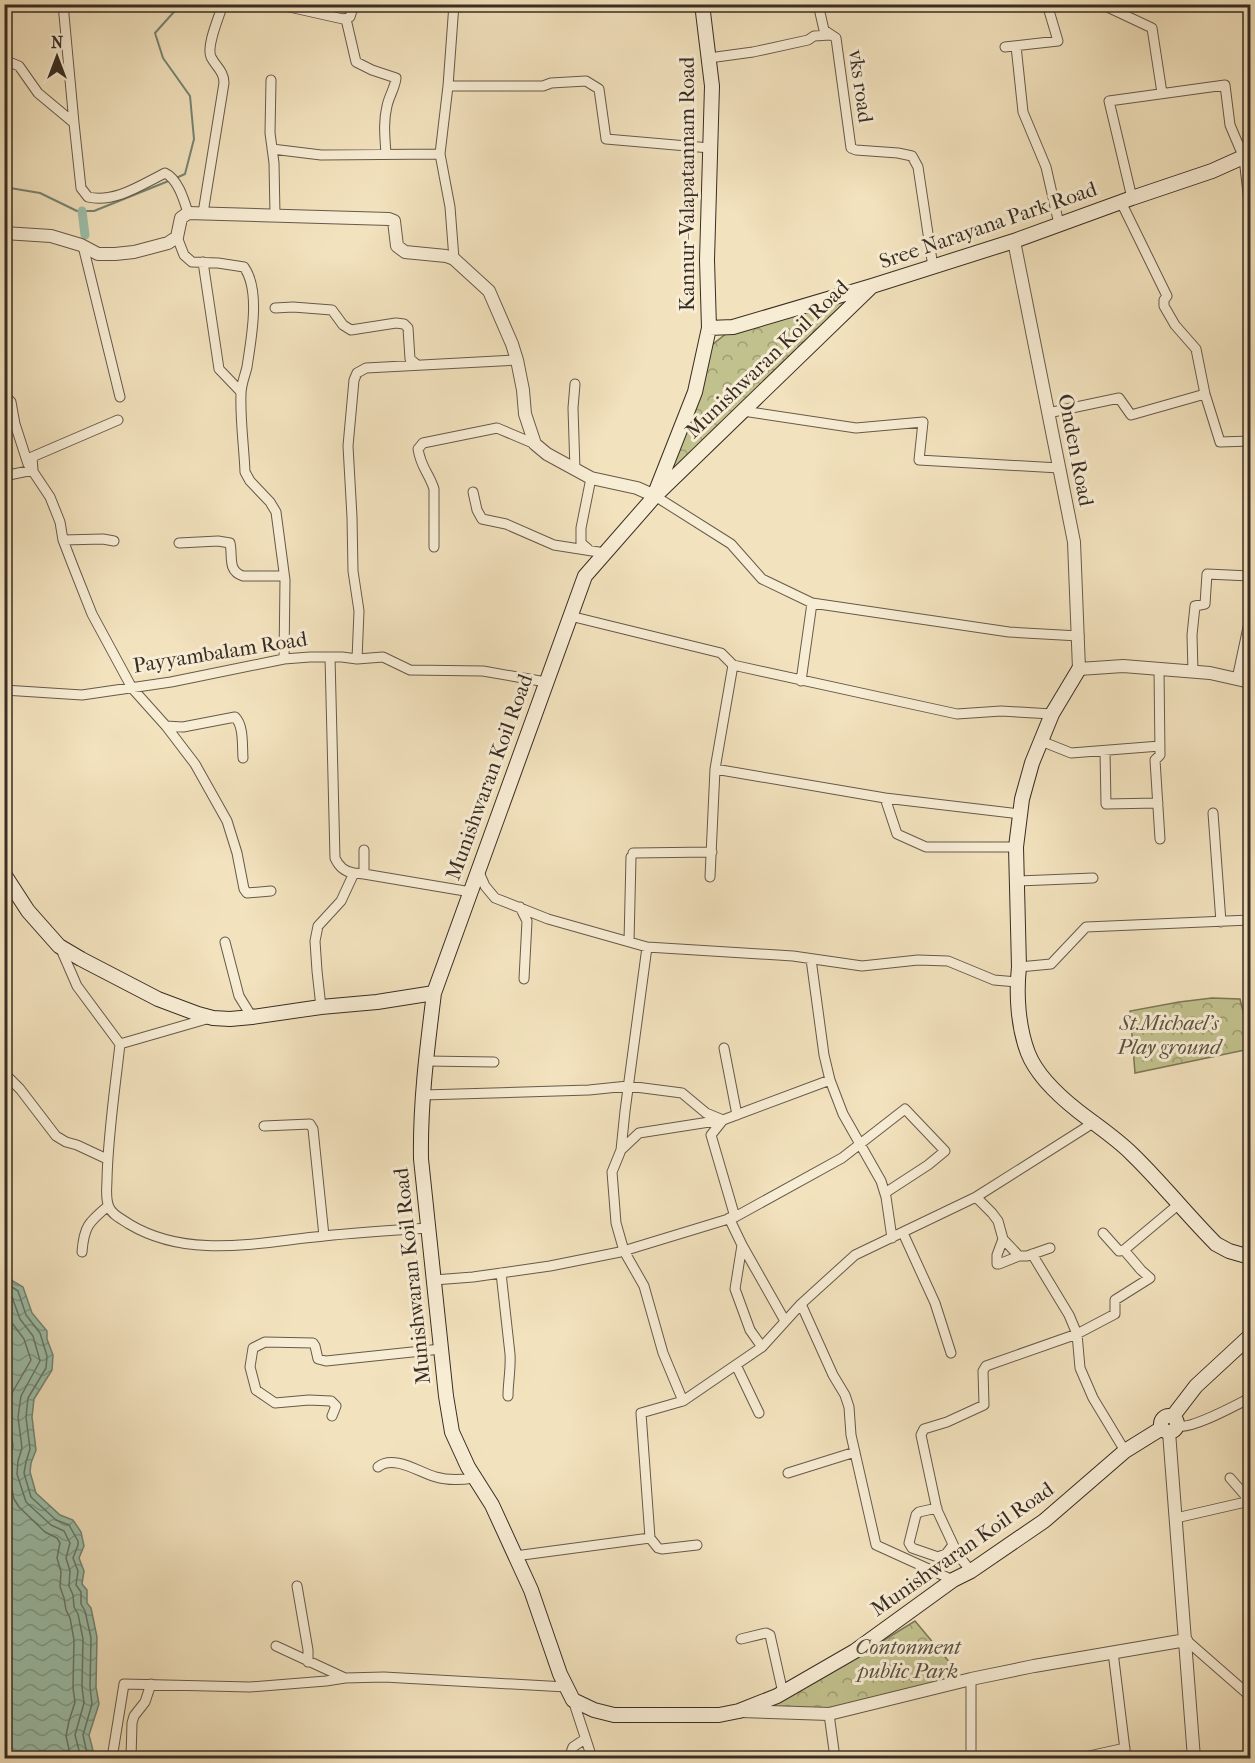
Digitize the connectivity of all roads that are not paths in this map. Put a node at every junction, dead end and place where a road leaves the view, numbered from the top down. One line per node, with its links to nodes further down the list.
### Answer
1 (63, 4): 19 (street)
2 (223, 4): 28 (street)
3 (354, 4): 10 (street)
4 (454, 4): 17 (street)
5 (702, 4): 14 (main road, Kannur-Valapatannam Road)
6 (818, 4): 11 (street, vks road)
7 (1047, 4): 12 (street)
8 (1101, 4): 18 (street)
9 (277, 5): 10 (street)
10 (346, 19): 22 (street)
11 (830, 35): 14 (street); 37 (street, vks road)
12 (1016, 46): 13 (street); 30 (street)
13 (1005, 47)
14 (709, 58): 20 (main road, Kannur-Valapatannam Road)
15 (4, 60): 19 (street)
16 (271, 80): 21 (street)
17 (448, 86): 20 (street); 23 (street)
18 (1162, 93): 24 (street); 25 (street)
19 (74, 123): 27 (street)
20 (710, 148): 40 (main road, Kannur-Valapatannam Road)
21 (272, 149): 22 (street); 29 (street)
22 (386, 154): 23 (street)
23 (440, 154): 35 (street)
24 (1248, 157): 25 (main road, Sree Narayana Park Road); 26 (street)
25 (1127, 200): 30 (main road, Sree Narayana Park Road); 45 (street)
26 (1251, 211)
27 (188, 213): 28 (street); 32 (street)
28 (203, 213): 29 (street)
29 (275, 215): 35 (street)
30 (1059, 224): 33 (main road, Sree Narayana Park Road)
31 (4, 232): 34 (street)
32 (177, 237): 34 (street); 36 (street)
33 (1014, 241): 37 (main road, Sree Narayana Park Road); 49 (street, Onden Road)
34 (84, 246): 47 (street)
35 (454, 259): 41 (street)
36 (203, 262): 44 (street); 44 (street)
37 (933, 267): 38 (main road, Sree Narayana Park Road)
38 (872, 286): 40 (main road, Sree Narayana Park Road); 48 (main road, Munishwaran Koil Road)
39 (275, 308): 42 (street)
40 (709, 328): 59 (main road, Kannur-Valapatannam Road)
41 (517, 360): 42 (street); 52 (street)
42 (416, 364): 74 (street)
43 (575, 384): 55 (street)
44 (241, 392): 66 (street)
45 (1205, 394): 49 (street); 51 (street)
46 (4, 395): 54 (street)
47 (120, 397)
48 (743, 411): 53 (street); 59 (main road, Munishwaran Koil Road)
49 (1048, 412): 53 (street, Onden Road)
50 (118, 420): 54 (street)
51 (1251, 441)
52 (535, 444): 55 (street); 63 (street)
53 (1059, 468): 71 (street, Onden Road)
54 (33, 470): 56 (street); 60 (street)
55 (575, 470): 57 (street)
56 (4, 476)
57 (591, 478): 59 (street); 64 (street)
58 (473, 492): 64 (street)
59 (655, 496): 65 (main road, Munishwaran Koil Road); 68 (street)
60 (63, 540): 61 (street); 83 (street)
61 (114, 542)
62 (179, 543): 66 (street)
63 (434, 547)
64 (590, 550): 65 (street)
65 (605, 553): 69 (main road, Munishwaran Koil Road)
66 (284, 576): 73 (street)
67 (1251, 576): 78 (street)
68 (812, 603): 71 (street); 80 (street)
69 (570, 616): 75 (street); 81 (main road, Munishwaran Koil Road)
70 (1251, 618): 79 (street)
71 (1079, 636): 76 (street, Onden Road)
72 (330, 657): 73 (street, Payyambalam Road); 74 (street, Payyambalam Road); 102 (street)
73 (284, 659): 83 (street, Payyambalam Road)
74 (357, 659): 81 (street, Payyambalam Road)
75 (733, 665): 80 (street); 91 (street)
76 (1079, 669): 77 (street); 85 (main road)
77 (1159, 669): 78 (street); 88 (street)
78 (1193, 672): 79 (street)
79 (1237, 679): 82 (street)
80 (801, 681): 85 (street)
81 (546, 682): 100 (main road, Munishwaran Koil Road)
82 (1251, 682)
83 (132, 688): 84 (street, Payyambalam Road); 86 (street)
84 (4, 690)
85 (1052, 714): 87 (main road)
86 (166, 726): 90 (street); 106 (street)
87 (1041, 741): 89 (street); 95 (main road)
88 (1160, 746): 89 (street); 93 (street)
89 (1104, 751): 93 (street)
90 (243, 758)
91 (715, 769): 92 (street); 99 (street)
92 (885, 798): 95 (street); 97 (street)
93 (1158, 804): 96 (street)
94 (1213, 813): 110 (street)
95 (1020, 814): 97 (main road)
96 (1160, 839)
97 (1016, 847): 105 (main road)
98 (364, 850): 102 (street)
99 (712, 852): 103 (street); 112 (street)
100 (478, 870): 107 (main road, Munishwaran Koil Road); 108 (street)
101 (4, 874): 113 (main road)
102 (359, 874): 107 (street); 120 (street)
103 (710, 877)
104 (1093, 878): 105 (street)
105 (1018, 881): 116 (main road)
106 (271, 891)
107 (471, 892): 119 (main road, Munishwaran Koil Road)
108 (520, 907): 112 (street); 117 (street)
109 (1251, 920): 110 (street)
110 (1221, 922): 116 (street)
111 (225, 942): 121 (street)
112 (629, 942): 114 (street)
113 (59, 946): 122 (main road); 123 (street)
114 (647, 947): 115 (street); 129 (street)
115 (812, 959): 118 (street); 128 (street)
116 (1019, 967): 118 (main road)
117 (524, 980)
118 (1017, 982): 133 (main road)
119 (434, 993): 120 (main road); 125 (main road, Munishwaran Koil Road)
120 (321, 1007): 121 (main road)
121 (252, 1017): 122 (main road)
122 (213, 1018): 123 (street)
123 (120, 1044): 137 (street)
124 (724, 1047): 131 (street)
125 (426, 1061): 126 (street); 130 (main road, Munishwaran Koil Road)
126 (494, 1062)
127 (6, 1077): 137 (street)
128 (830, 1080): 131 (street); 135 (street)
129 (628, 1086): 130 (street); 132 (street); 136 (street)
130 (423, 1095): 143 (main road, Munishwaran Koil Road)
131 (737, 1115): 132 (street)
132 (723, 1120): 136 (street); 142 (street)
133 (1093, 1123): 139 (street); 140 (main road)
134 (264, 1126): 146 (street)
135 (860, 1145): 138 (street); 138 (street); 142 (street)
136 (621, 1150): 152 (street)
137 (108, 1159): 141 (street)
138 (885, 1193): 147 (street)
139 (976, 1197): 144 (street); 148 (street)
140 (1179, 1204): 151 (street); 156 (main road)
141 (108, 1206): 146 (street); 153 (street)
142 (732, 1217): 149 (street); 152 (street)
143 (428, 1228): 146 (street); 158 (main road, Munishwaran Koil Road)
144 (903, 1233): 147 (street); 165 (street)
145 (1103, 1233): 151 (street)
146 (324, 1236)
147 (892, 1238): 159 (street)
148 (1003, 1239): 155 (street); 155 (street)
149 (742, 1245): 160 (street); 163 (street)
150 (1050, 1248): 154 (street)
151 (1124, 1250): 161 (street)
152 (624, 1251): 157 (street); 169 (street)
153 (82, 1252)
154 (1032, 1254): 155 (street); 161 (street)
155 (1019, 1256)
156 (1251, 1257)
157 (501, 1273): 158 (street); 167 (street)
158 (434, 1280): 164 (main road, Munishwaran Koil Road)
159 (801, 1304): 160 (street); 174 (street)
160 (785, 1321): 163 (street)
161 (1077, 1334): 173 (street); 180 (street)
162 (1251, 1336): 172 (main road, Munishwaran Koil Road)
163 (762, 1347): 166 (street)
164 (441, 1349): 171 (street); 177 (main road, Munishwaran Koil Road)
165 (951, 1353)
166 (736, 1365): 169 (street); 170 (street)
167 (508, 1396)
168 (1251, 1398): 172 (street)
169 (683, 1401): 182 (street)
170 (759, 1413)
171 (332, 1416)
172 (1171, 1426): 173 (main road, Munishwaran Koil Road); 181 (street)
173 (1125, 1451): 186 (main road, Munishwaran Koil Road)
174 (855, 1452): 176 (street); 187 (street)
175 (378, 1467): 177 (street)
176 (788, 1473)
177 (474, 1478): 185 (main road, Munishwaran Koil Road)
178 (1230, 1478): 179 (street)
179 (1251, 1501): 181 (street)
180 (937, 1509): 184 (street); 184 (street)
181 (1176, 1518): 190 (street)
182 (650, 1538): 183 (street); 185 (street)
183 (697, 1545)
184 (953, 1545): 186 (street)
185 (515, 1556): 197 (main road, Munishwaran Koil Road)
186 (971, 1571): 187 (main road, Munishwaran Koil Road)
187 (953, 1580): 198 (main road, Munishwaran Koil Road)
188 (297, 1586): 193 (street)
189 (741, 1639): 198 (street)
190 (1186, 1640): 192 (street); 199 (street); 211 (street)
191 (276, 1646): 193 (street)
192 (1113, 1652): 195 (street); 203 (street)
193 (308, 1662): 194 (street)
194 (345, 1678): 196 (street); 197 (street)
195 (971, 1679): 201 (street); 209 (street)
196 (151, 1684): 204 (street); 205 (street)
197 (570, 1693): 200 (main road, Munishwaran Koil Road); 202 (street)
198 (783, 1693): 200 (main road, Munishwaran Koil Road)
199 (1251, 1696)
200 (739, 1711): 201 (street)
201 (829, 1714): 208 (street)
202 (585, 1739): 206 (street); 207 (street)
203 (1126, 1753): 210 (street)
204 (112, 1758)
205 (131, 1758)
206 (569, 1758)
207 (592, 1758)
208 (835, 1758)
209 (971, 1758)
210 (1080, 1758)
211 (1194, 1758)

